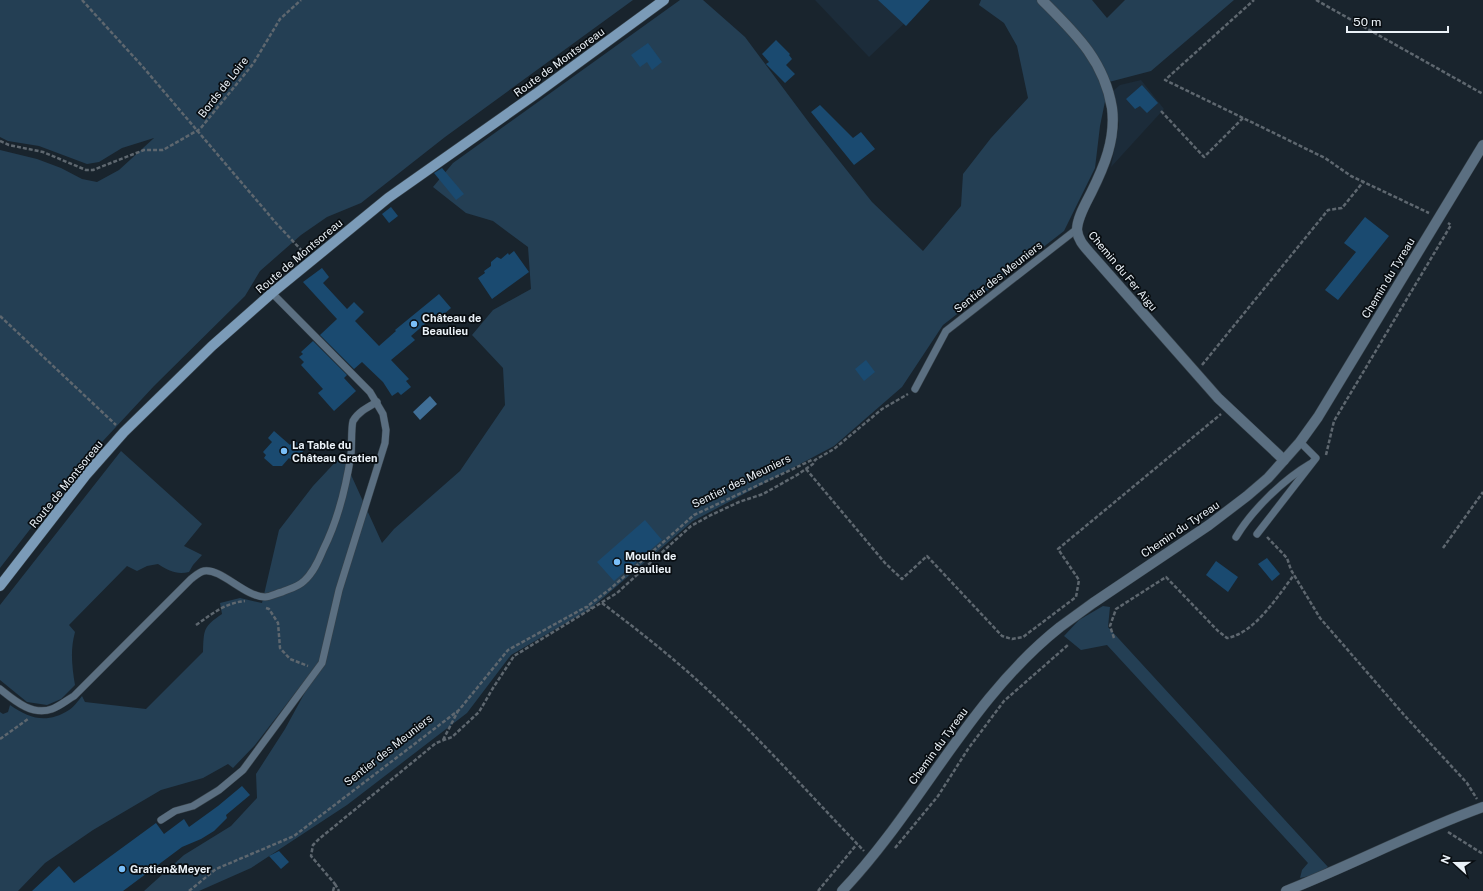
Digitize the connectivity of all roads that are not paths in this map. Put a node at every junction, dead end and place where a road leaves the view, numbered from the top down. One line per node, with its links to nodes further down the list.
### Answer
1 (664, 0): 5 (main road, Route de Montsoreau)
2 (1042, 0): 4 (street, Chemin du Fer Aigu)
3 (1483, 145): 8 (street, Chemin du Tyreau)
4 (1077, 229): 6 (lane, Sentier des Meuniers); 9 (street, Chemin du Fer Aigu)
5 (272, 293): 7 (lane); 13 (main road, Route de Montsoreau)
6 (915, 389)
7 (376, 402): 14 (lane); 16 (lane)
8 (1300, 442): 9 (street, Chemin du Tyreau); 10 (lane)
9 (1284, 460): 17 (street, Chemin du Tyreau)
10 (1313, 462): 11 (lane); 12 (lane)
11 (1261, 534)
12 (1236, 537)
13 (0, 586)
14 (0, 689)
15 (1483, 807): 18 (street)
16 (161, 820)
17 (842, 891)
18 (1286, 891)

